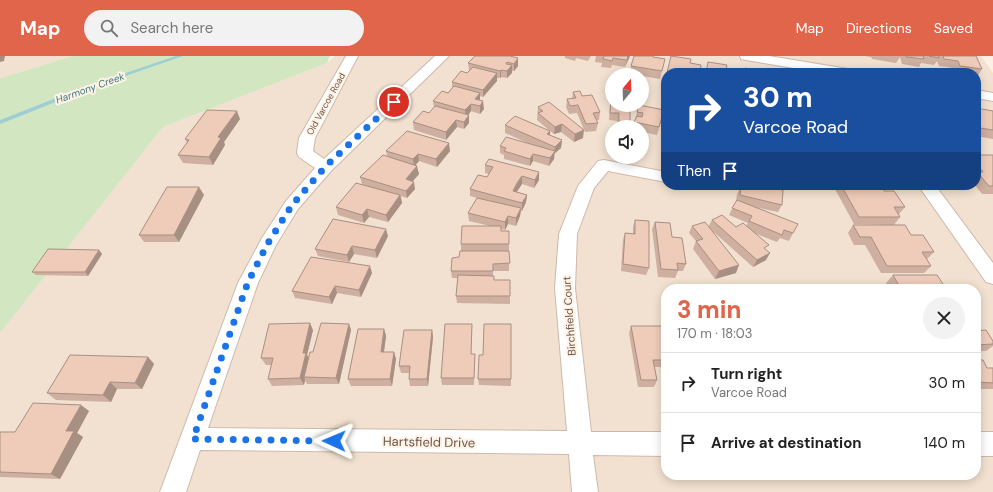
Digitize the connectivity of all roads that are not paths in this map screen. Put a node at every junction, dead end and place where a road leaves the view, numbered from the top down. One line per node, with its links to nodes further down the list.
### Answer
1 (352, 56): 7 (street, Old Varcoe Road)
2 (443, 56): 7 (street)
3 (746, 56): 4 (street)
4 (818, 68)
5 (981, 95): 6 (street)
6 (993, 97)
7 (325, 167): 11 (street)
8 (661, 176): 12 (street, Birchfield Court)
9 (930, 190): 10 (street)
10 (993, 277)
11 (193, 439): 12 (street, Hartsfield Drive); 16 (street)
12 (580, 444): 13 (street, Hartsfield Drive); 17 (street)
13 (661, 444)
14 (981, 444): 15 (street)
15 (993, 444)
16 (173, 492)
17 (585, 492)

